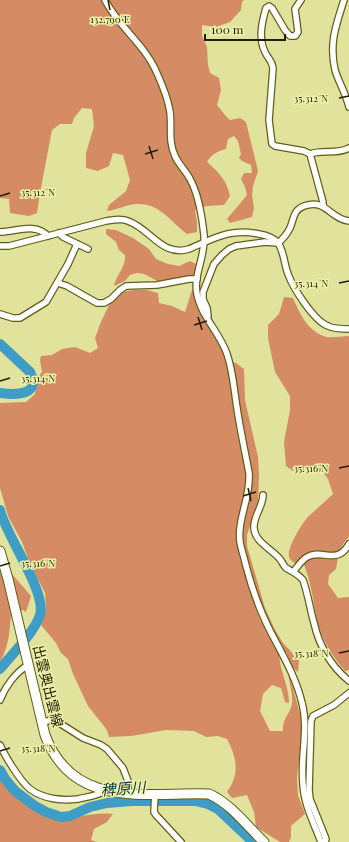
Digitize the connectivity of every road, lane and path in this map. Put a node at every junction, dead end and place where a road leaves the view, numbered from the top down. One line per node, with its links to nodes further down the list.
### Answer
1 (105, 0): 12 (street)
2 (301, 0): 6 (street)
3 (344, 0): 4 (street)
4 (349, 108)
5 (349, 148): 6 (street)
6 (310, 154): 7 (street)
7 (323, 206): 8 (street); 13 (street)
8 (349, 222)
9 (0, 232): 11 (street)
10 (59, 233): 11 (street); 12 (street); 14 (street)
11 (48, 236): 15 (street)
12 (204, 243): 13 (street); 17 (street)
13 (278, 243): 20 (street); 21 (street)
14 (77, 244): 16 (street); 18 (street)
15 (0, 246)
16 (88, 249)
17 (198, 279): 18 (street); 20 (street)
18 (58, 283): 19 (street)
19 (0, 314)
20 (208, 318): 37 (street)
21 (349, 328)
22 (263, 495): 25 (street)
23 (349, 544): 25 (street)
24 (0, 551): 26 (main road, 出雲奥出雲線)
25 (294, 571): 27 (street)
26 (28, 665): 29 (street); 30 (main road, 出雲奥出雲線)
27 (349, 681)
28 (349, 693): 38 (street)
29 (0, 700)
30 (42, 723): 32 (main road, 出雲奥出雲線); 33 (street)
31 (0, 745): 32 (street)
32 (105, 791): 33 (main road, 出雲奥出雲線)
33 (128, 793): 34 (main road, 出雲奥出雲線)
34 (155, 795): 35 (street); 36 (main road, 出雲奥出雲線)
35 (181, 842)
36 (264, 842)
37 (321, 842)
38 (325, 842)

